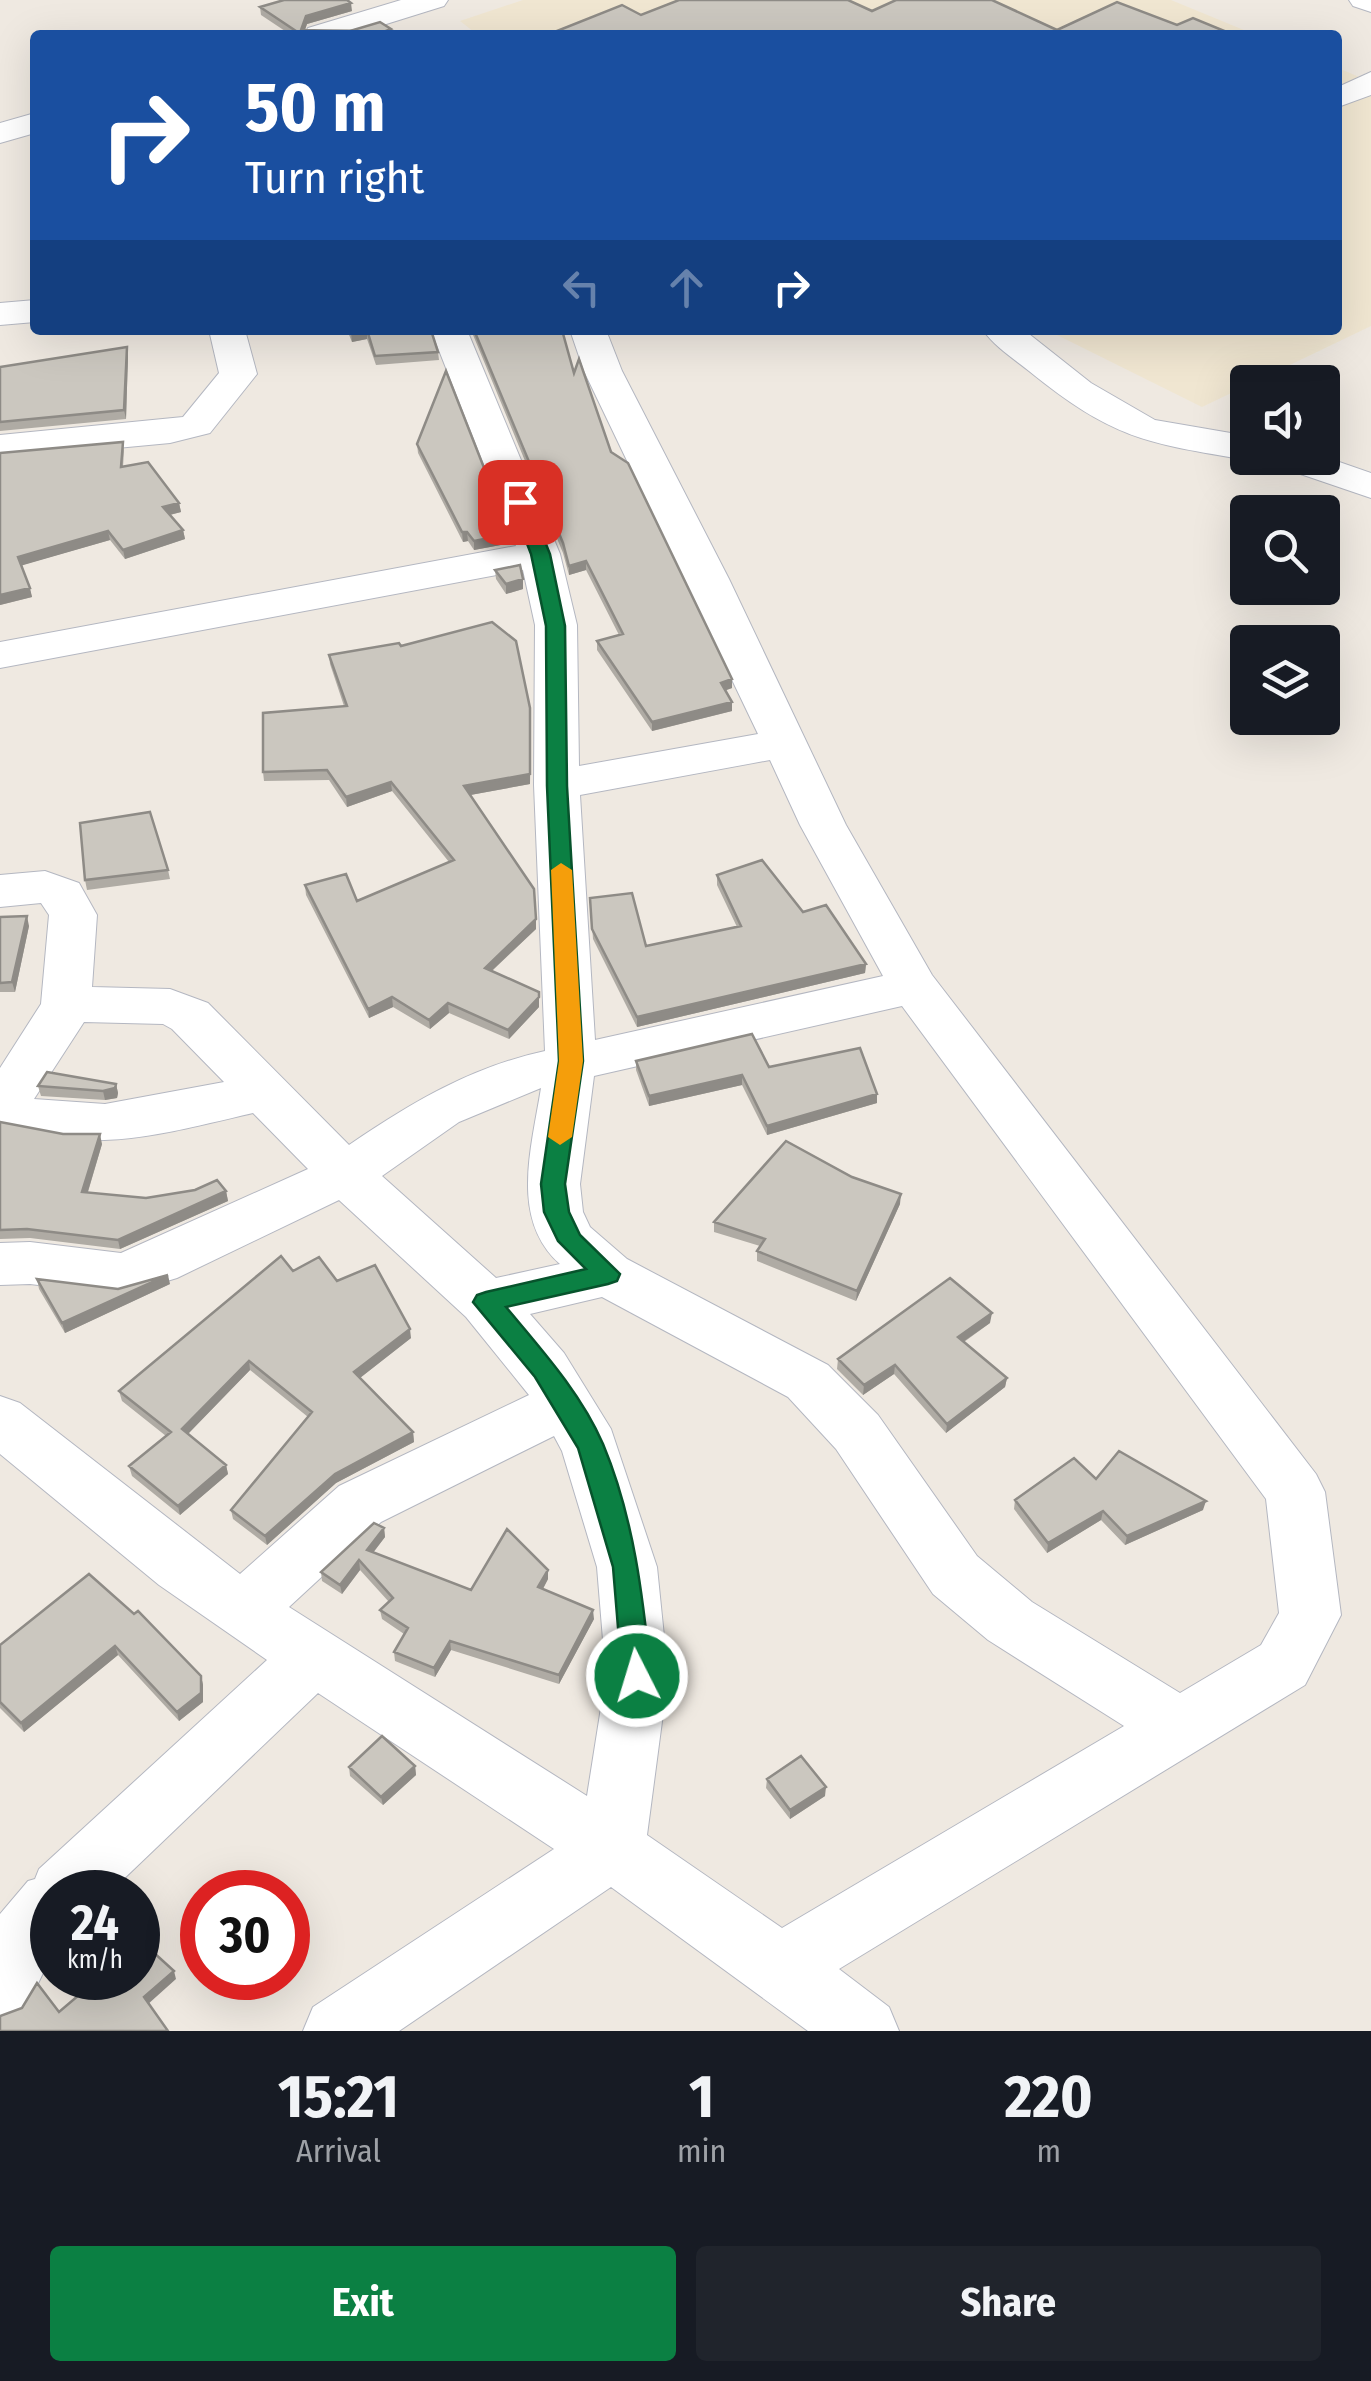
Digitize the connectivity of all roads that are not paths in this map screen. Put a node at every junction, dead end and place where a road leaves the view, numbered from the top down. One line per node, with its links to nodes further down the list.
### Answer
1 (1364, 0): 2 (street)
2 (1371, 3)
3 (435, 9): 4 (street)
4 (342, 30)
5 (1371, 82): 6 (street)
6 (1342, 97)
7 (30, 124): 8 (street)
8 (0, 133)
9 (30, 311): 10 (street)
10 (0, 314)
11 (228, 335): 16 (street)
12 (451, 335): 19 (street)
13 (590, 335): 21 (street)
14 (1007, 335): 15 (street)
15 (1230, 445)
16 (0, 446)
17 (1340, 475): 18 (street)
18 (1371, 486)
19 (540, 554): 20 (street); 22 (street)
20 (0, 656)
21 (785, 743): 22 (street); 24 (street)
22 (557, 786): 26 (street)
23 (0, 890): 25 (street)
24 (914, 986): 26 (street); 36 (street)
25 (66, 1004): 27 (street); 27 (street)
26 (571, 1061): 28 (street); 30 (street)
27 (261, 1092): 28 (street)
28 (345, 1174): 29 (street); 31 (street)
29 (0, 1264)
30 (608, 1274): 31 (street); 36 (street)
31 (486, 1302): 32 (street)
32 (565, 1404): 34 (street); 37 (street)
33 (0, 1420): 34 (street)
34 (243, 1610): 35 (street)
35 (316, 1655): 37 (street); 38 (street)
36 (1180, 1727): 40 (street)
37 (612, 1848): 40 (street); 42 (street)
38 (86, 1870)
39 (30, 1930): 41 (street)
40 (782, 1966): 43 (street)
41 (0, 1989)
42 (338, 2031)
43 (864, 2031)

